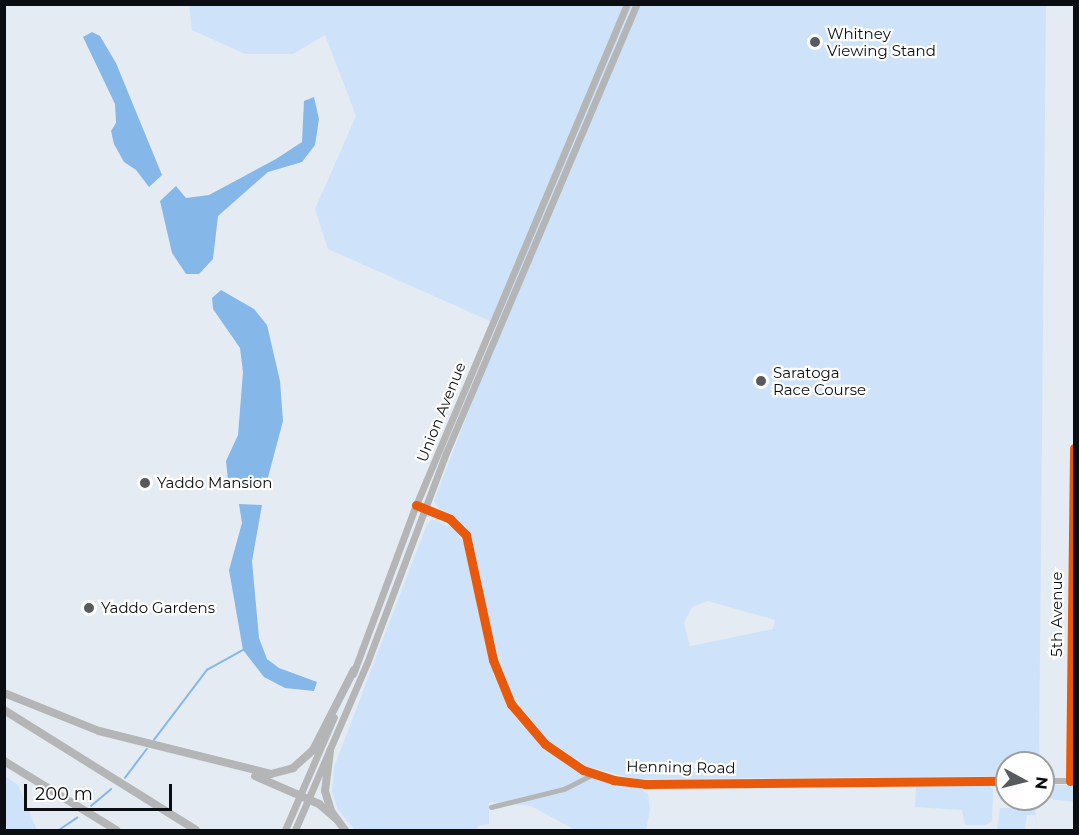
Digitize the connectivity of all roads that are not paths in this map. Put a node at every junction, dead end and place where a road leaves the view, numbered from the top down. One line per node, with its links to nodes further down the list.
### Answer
1 (627, 4): 4 (main road, Union Avenue)
2 (637, 4): 5 (main road, Union Avenue)
3 (1074, 447): 6 (street, 5th Avenue)
4 (416, 505): 5 (street, Henning Road); 8 (main road, Union Avenue)
5 (425, 509): 11 (main road, Union Avenue); 14 (street, Henning Road)
6 (1074, 517): 7 (street, 5th Avenue)
7 (1073, 576): 17 (street, 5th Avenue)
8 (354, 670): 13 (highway); 18 (main road, Union Avenue)
9 (4, 693): 13 (highway)
10 (4, 710): 23 (highway)
11 (330, 751): 19 (main road, Union Avenue); 21 (highway)
12 (4, 761): 22 (highway)
13 (232, 767): 18 (highway)
14 (593, 774): 15 (street, Henning Road); 20 (street)
15 (995, 781)
16 (1055, 781): 17 (street)
17 (1072, 781)
18 (300, 796): 19 (highway); 24 (main road, Union Avenue)
19 (309, 800): 21 (highway); 25 (main road, Union Avenue)
20 (491, 807)
21 (336, 819): 26 (highway)
22 (116, 831)
23 (196, 831)
24 (285, 831)
25 (296, 831)
26 (345, 831)

